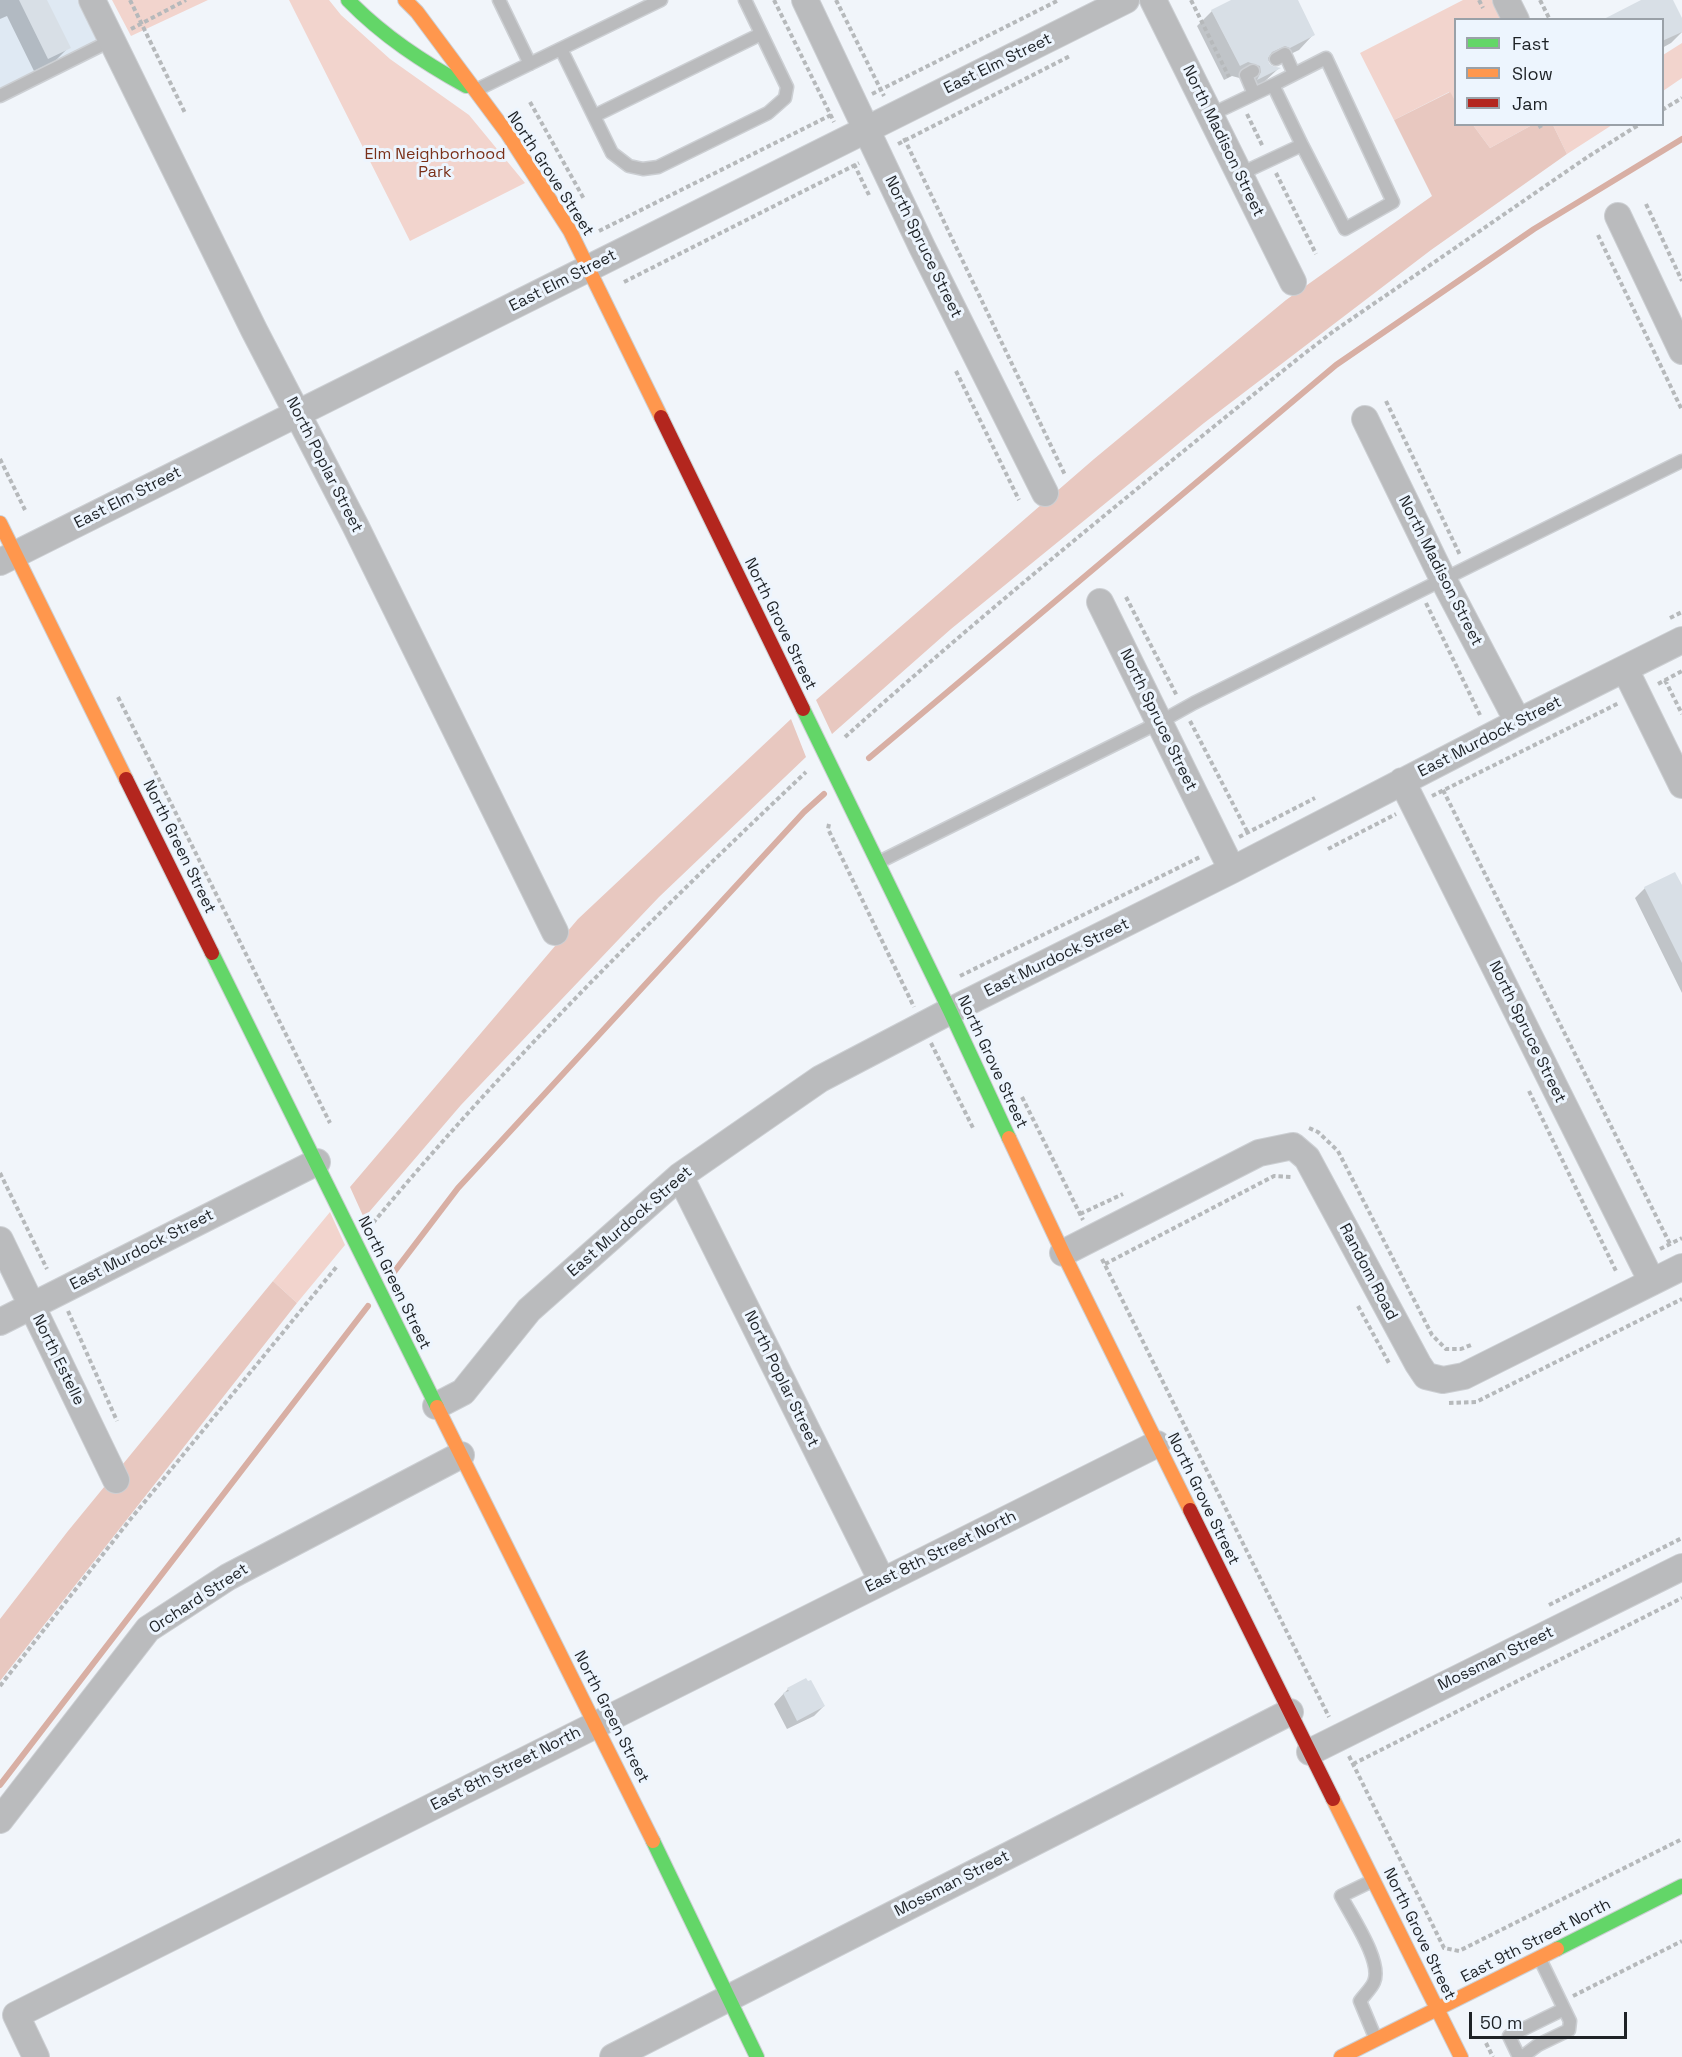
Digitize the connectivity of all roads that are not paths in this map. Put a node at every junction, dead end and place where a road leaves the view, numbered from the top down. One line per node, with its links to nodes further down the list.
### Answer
1 (92, 0): 13 (street, North Poplar Street)
2 (348, 0): 20 (street, North Grove Street)
3 (405, 0): 20 (street, North Grove Street)
4 (499, 0): 16 (lane)
5 (661, 0): 14 (lane)
6 (745, 0): 12 (lane)
7 (805, 0): 25 (street, North Spruce Street)
8 (1126, 0): 25 (street, East Elm Street)
9 (1153, 0): 23 (street, North Madison Street)
10 (1506, 0): 11 (street)
11 (1515, 18)
12 (761, 34): 24 (lane); 24 (lane)
13 (121, 35): 22 (lane); 32 (street, North Poplar Street)
14 (561, 49): 16 (lane); 24 (lane)
15 (1276, 59): 18 (lane)
16 (530, 64): 20 (lane)
17 (1253, 72): 21 (lane)
18 (1294, 74): 19 (lane); 26 (lane)
19 (1273, 85): 21 (lane); 26 (lane)
20 (475, 91): 29 (street, North Grove Street)
21 (1254, 94): 23 (lane)
22 (0, 96)
23 (1210, 115): 27 (street, North Madison Street)
24 (594, 116)
25 (866, 129): 29 (street, East Elm Street); 35 (street, North Spruce Street)
26 (1302, 145): 27 (lane)
27 (1240, 174): 30 (street, North Madison Street)
28 (1618, 216): 31 (street)
29 (599, 263): 32 (street, East Elm Street); 46 (street, North Grove Street)
30 (1293, 282)
31 (1682, 351)
32 (298, 413): 37 (street, East Elm Street); 48 (street, North Poplar Street)
33 (1365, 419): 38 (street, North Madison Street)
34 (1682, 461): 38 (lane)
35 (1045, 493)
36 (0, 523): 37 (street, North Green Street)
37 (8, 558): 50 (street, North Green Street)
38 (1443, 579): 42 (lane); 43 (street, North Madison Street)
39 (1100, 602): 42 (street, North Spruce Street)
40 (1682, 640): 41 (street, East Murdock Street)
41 (1625, 669): 43 (street, East Murdock Street); 45 (street)
42 (1160, 722): 46 (lane); 47 (street, North Spruce Street)
43 (1518, 722): 44 (street, East Murdock Street)
44 (1402, 781): 47 (street, East Murdock Street); 55 (street, North Spruce Street)
45 (1682, 784)
46 (878, 862): 49 (street, North Grove Street)
47 (1232, 870): 49 (street, East Murdock Street)
48 (555, 932)
49 (950, 1011): 51 (street, East Murdock Street); 53 (street, North Grove Street)
50 (316, 1162): 56 (street, East Murdock Street); 58 (street, North Green Street)
51 (680, 1176): 58 (street, East Murdock Street); 63 (street, North Poplar Street)
52 (0, 1240): 56 (street, North Estelle)
53 (1063, 1252): 55 (street, Random Road); 59 (street, North Grove Street)
54 (1682, 1267): 55 (street, Random Road)
55 (1652, 1282)
56 (32, 1305): 57 (street, East Murdock Street); 61 (street, North Estelle)
57 (0, 1322)
58 (436, 1406): 60 (street, North Green Street)
59 (1157, 1444): 63 (street, East 8th Street North); 64 (street, North Grove Street)
60 (461, 1455): 65 (street, North Green Street); 67 (street, Orchard Street)
61 (116, 1480)
62 (1682, 1567): 66 (street, Mossman Street)
63 (882, 1581): 65 (street, East 8th Street North)
64 (1290, 1712): 66 (street, North Grove Street); 71 (street, Mossman Street)
65 (595, 1724): 71 (street, North Green Street); 75 (street, East 8th Street North)
66 (1310, 1752): 68 (street, North Grove Street)
67 (0, 1820)
68 (1373, 1880): 73 (street, North Grove Street); 74 (lane)
69 (1682, 1886): 70 (street, East 9th Street North)
70 (1539, 1958): 72 (lane); 73 (street, East 9th Street North)
71 (729, 1998): 76 (street, Mossman Street); 77 (street, North Green Street)
72 (1563, 2006): 80 (lane); 80 (lane)
73 (1437, 2009): 74 (street, East 9th Street North); 79 (street, North Grove Street)
74 (1376, 2039): 78 (street, East 9th Street North)
75 (36, 2057)
76 (614, 2057)
77 (757, 2057)
78 (1341, 2057)
79 (1461, 2057)
80 (1520, 2057)

